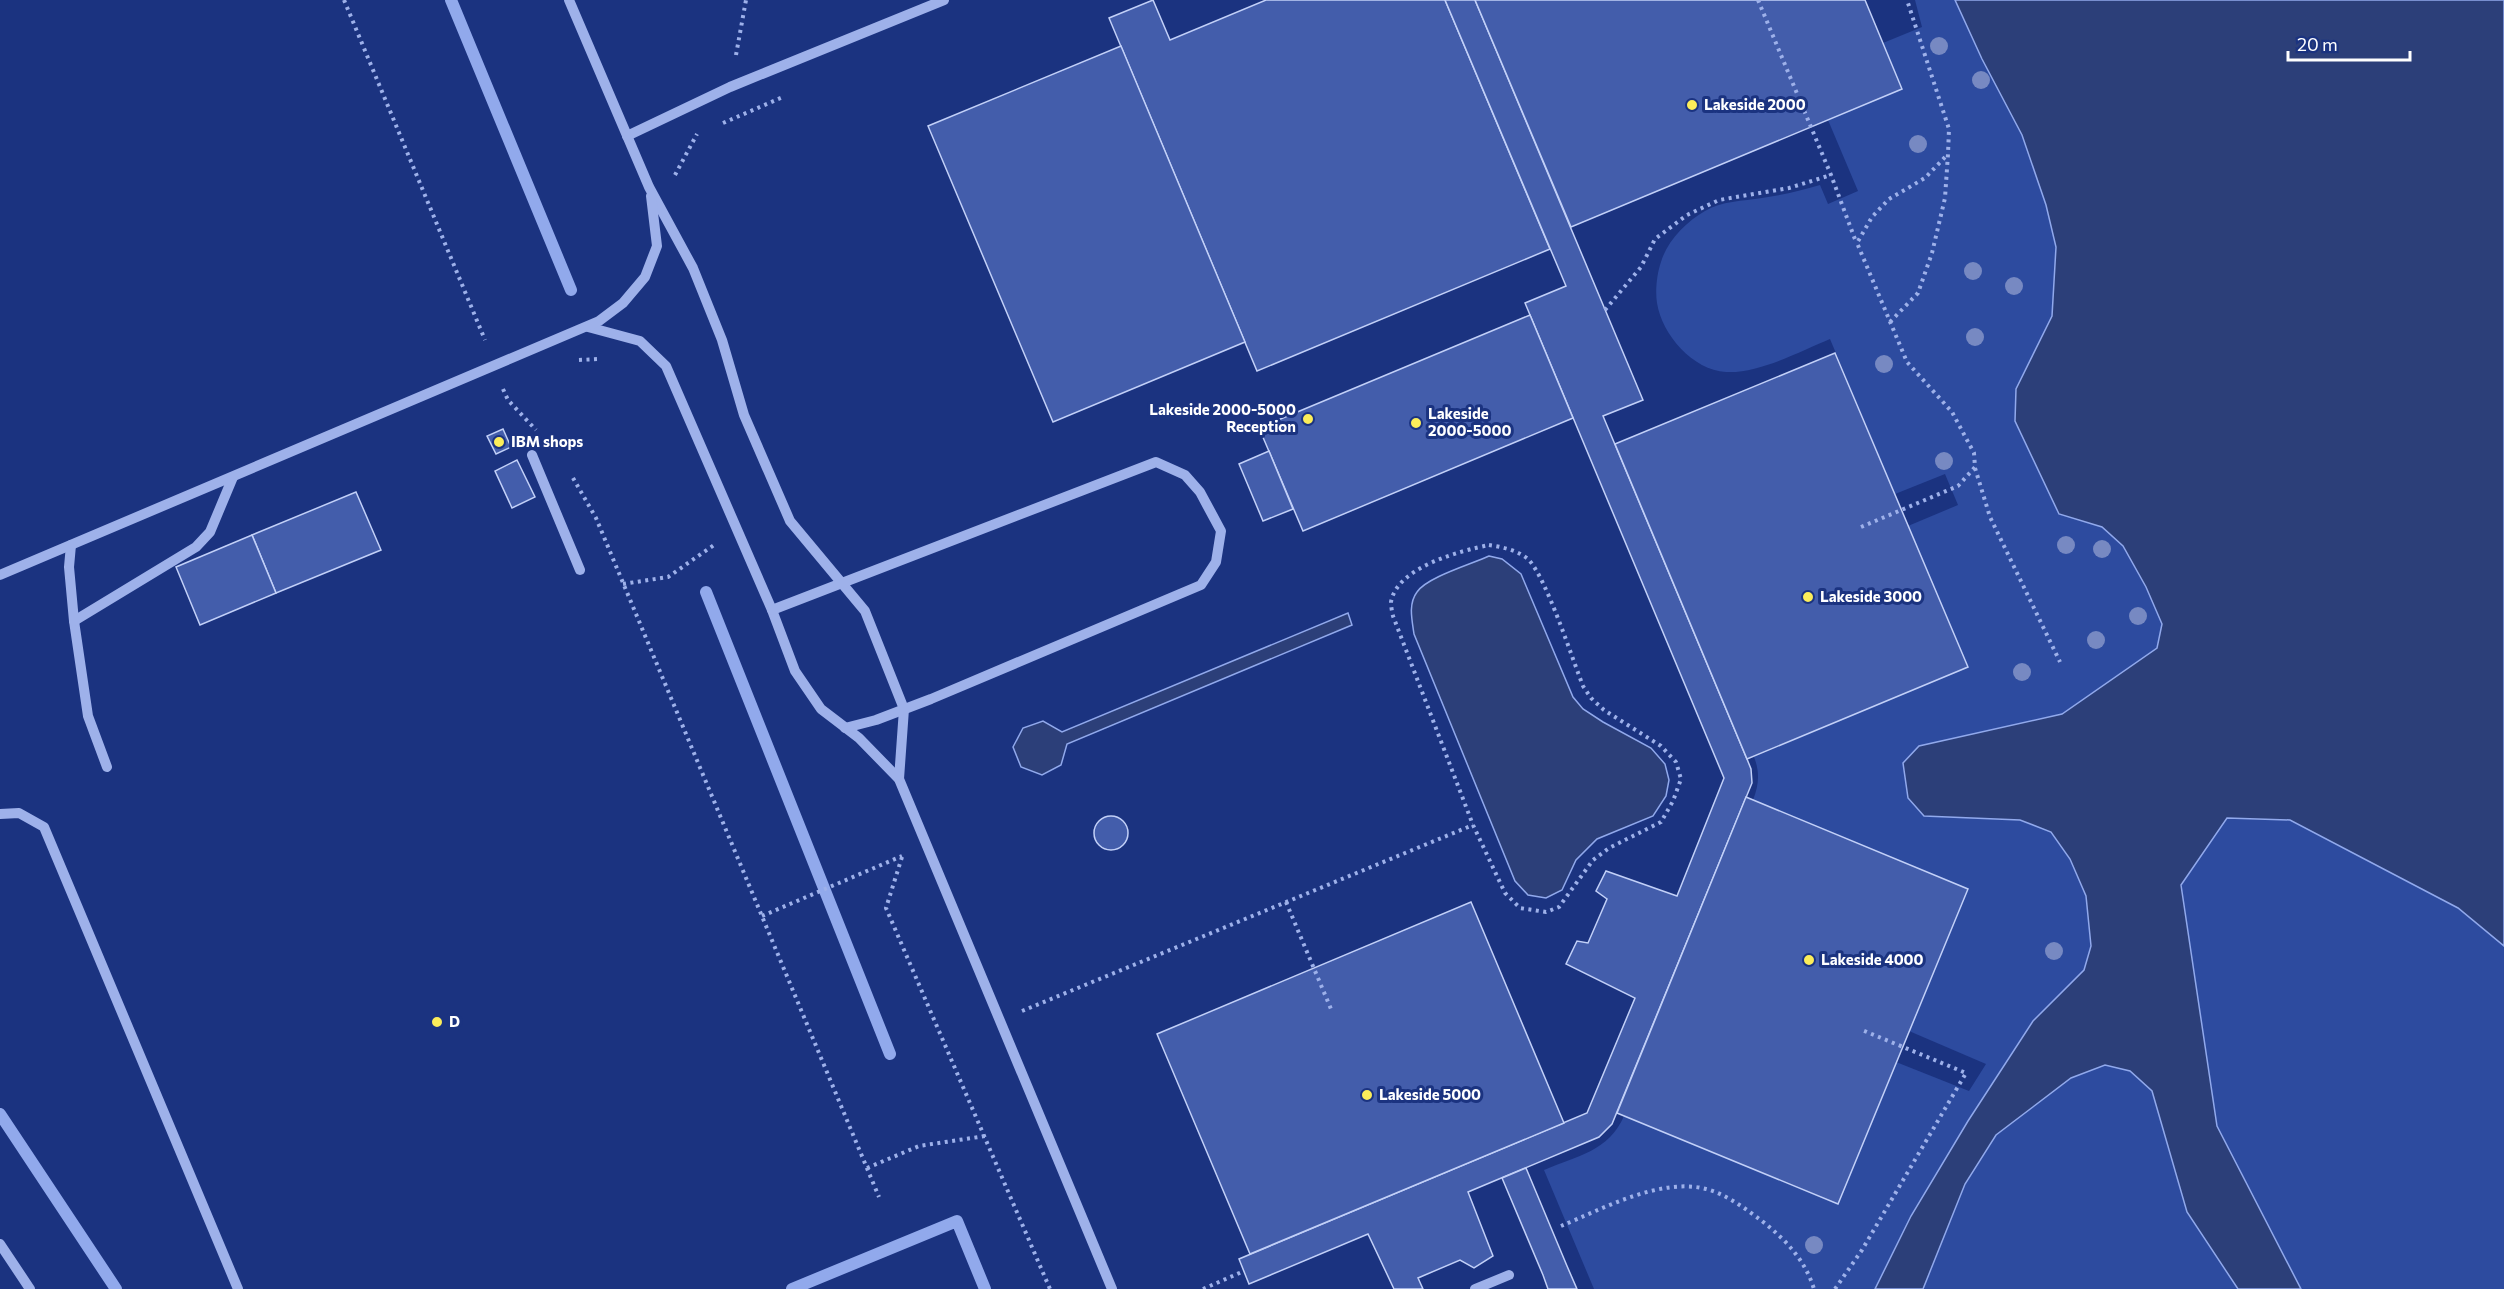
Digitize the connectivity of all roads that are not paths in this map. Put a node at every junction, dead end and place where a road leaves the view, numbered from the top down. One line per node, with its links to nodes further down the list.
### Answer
1 (569, 0): 3 (lane)
2 (944, 0): 3 (lane)
3 (627, 136): 4 (lane)
4 (649, 187): 5 (lane); 11 (lane)
5 (588, 327): 7 (lane); 12 (lane)
6 (532, 455): 9 (lane)
7 (233, 477): 8 (lane); 13 (lane)
8 (70, 545): 10 (lane); 13 (lane)
9 (580, 570)
10 (0, 574)
11 (841, 582): 12 (lane); 14 (lane); 14 (lane)
12 (772, 610): 15 (lane)
13 (74, 621): 16 (lane)
14 (904, 709): 15 (lane); 17 (lane)
15 (845, 728): 17 (lane)
16 (107, 767)
17 (899, 779): 23 (lane)
18 (0, 814): 22 (lane)
19 (0, 1245): 21 (lane)
20 (1509, 1275): 24 (lane)
21 (30, 1289)
22 (238, 1289)
23 (1112, 1289)
24 (1475, 1289)

